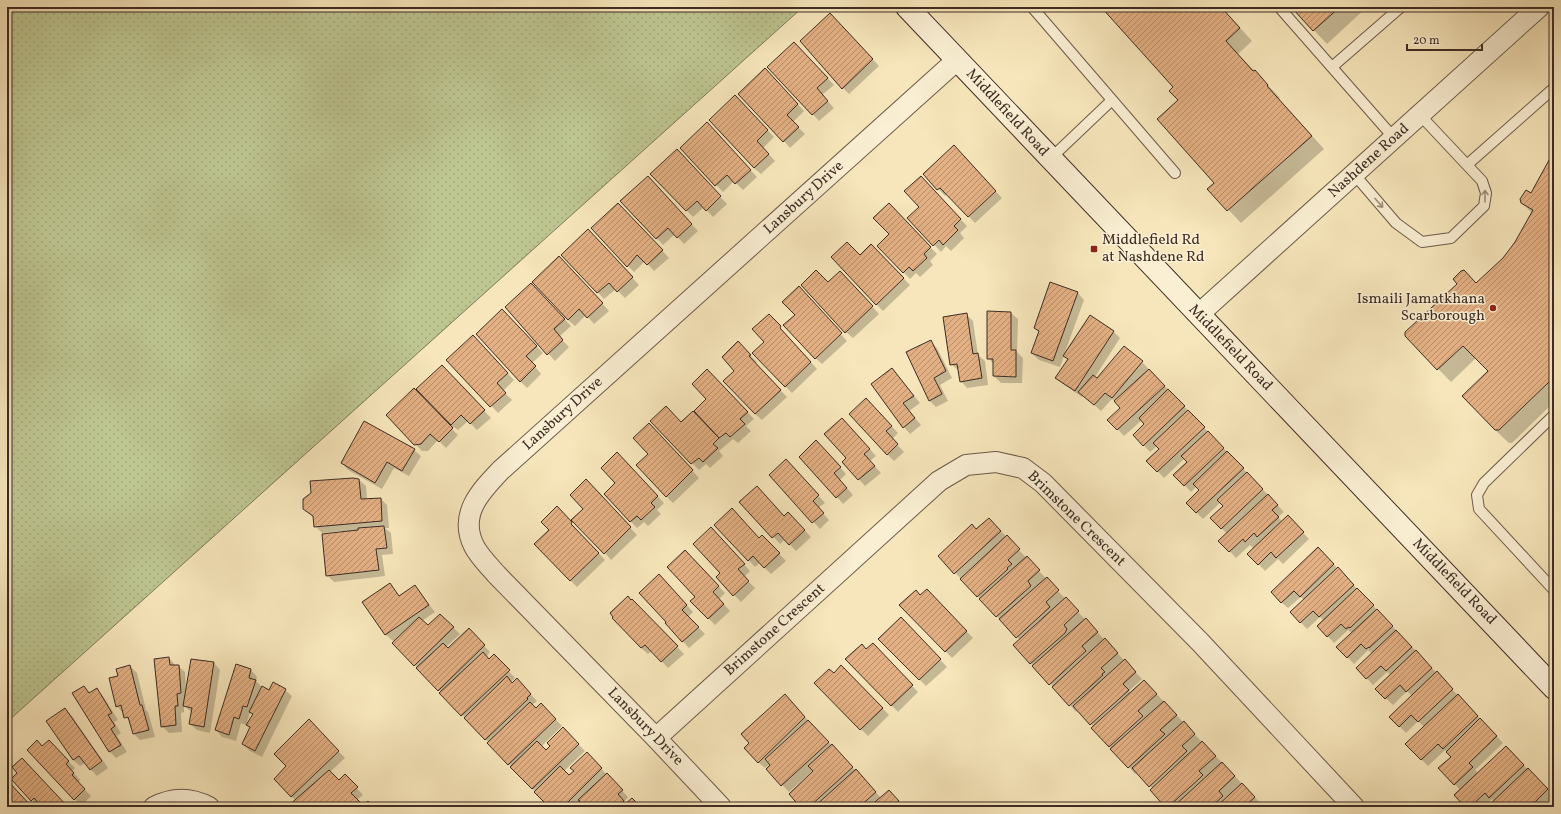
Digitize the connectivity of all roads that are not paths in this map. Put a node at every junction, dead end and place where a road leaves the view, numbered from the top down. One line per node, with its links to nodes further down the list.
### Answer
1 (907, 7): 6 (main road, Middlefield Road)
2 (1032, 7): 9 (lane)
3 (1279, 7): 7 (lane)
4 (1401, 7): 7 (lane)
5 (1539, 7): 10 (street, Nashdene Road)
6 (957, 60): 12 (main road, Middlefield Road); 20 (street, Lansbury Drive)
7 (1332, 68): 11 (lane)
8 (1554, 88): 13 (lane)
9 (1112, 100): 12 (lane); 14 (lane)
10 (1420, 115): 11 (street, Nashdene Road); 13 (lane)
11 (1394, 138): 15 (street, Nashdene Road)
12 (1050, 159): 16 (main road, Middlefield Road)
13 (1468, 164): 15 (lane, one-way to 13)
14 (1175, 173)
15 (1354, 174): 16 (street, Nashdene Road)
16 (1199, 314): 19 (main road, Middlefield Road)
17 (1554, 415): 18 (lane)
18 (1554, 590)
19 (1554, 688)
20 (656, 738): 23 (street, Lansbury Drive); 24 (street, Brimstone Crescent)
21 (154, 807): 22 (street)
22 (209, 807)
23 (721, 807)
24 (1354, 807)

